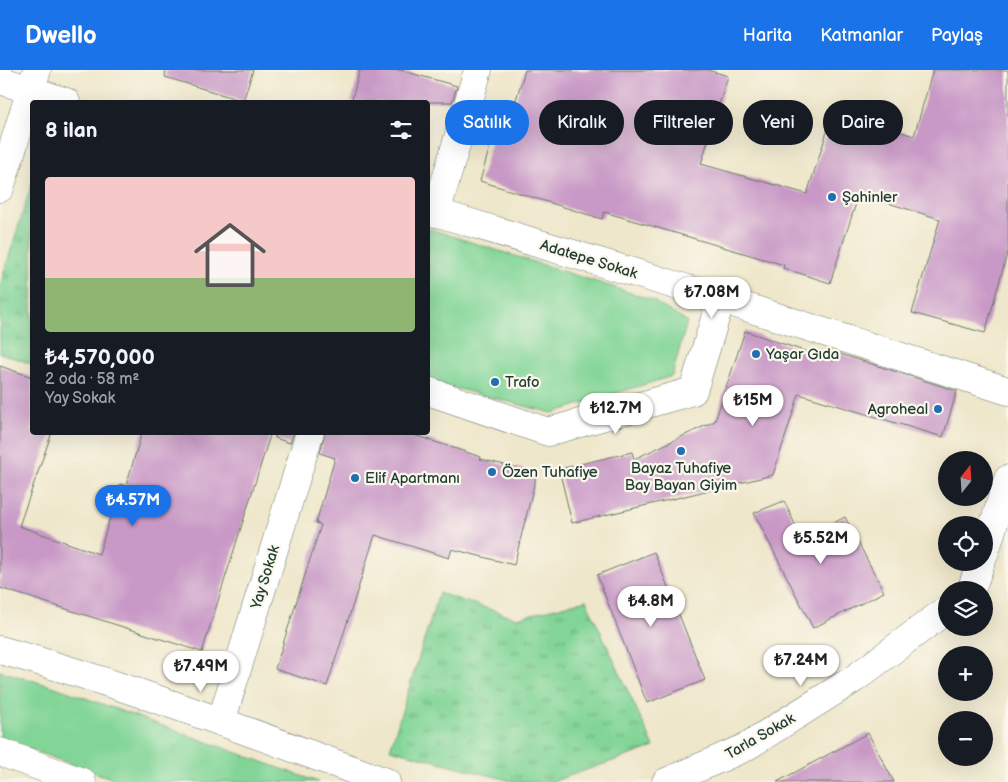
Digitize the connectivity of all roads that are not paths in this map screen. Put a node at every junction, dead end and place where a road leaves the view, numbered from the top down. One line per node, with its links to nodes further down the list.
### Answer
1 (478, 70): 6 (street)
2 (0, 80): 3 (street)
3 (34, 81): 4 (street); 5 (street)
4 (63, 100)
5 (0, 188)
6 (432, 212): 7 (street, Adatepe Sokak)
7 (721, 299): 8 (street, Adatepe Sokak); 9 (street)
8 (1008, 391)
9 (430, 392)
10 (309, 435): 15 (street, Yay Sokak)
11 (1008, 479): 12 (street)
12 (993, 526)
13 (938, 616): 19 (street, Tarla Sokak)
14 (0, 650): 15 (street)
15 (221, 722): 18 (street)
16 (0, 752): 17 (street)
17 (82, 782)
18 (386, 782)
19 (666, 782)

